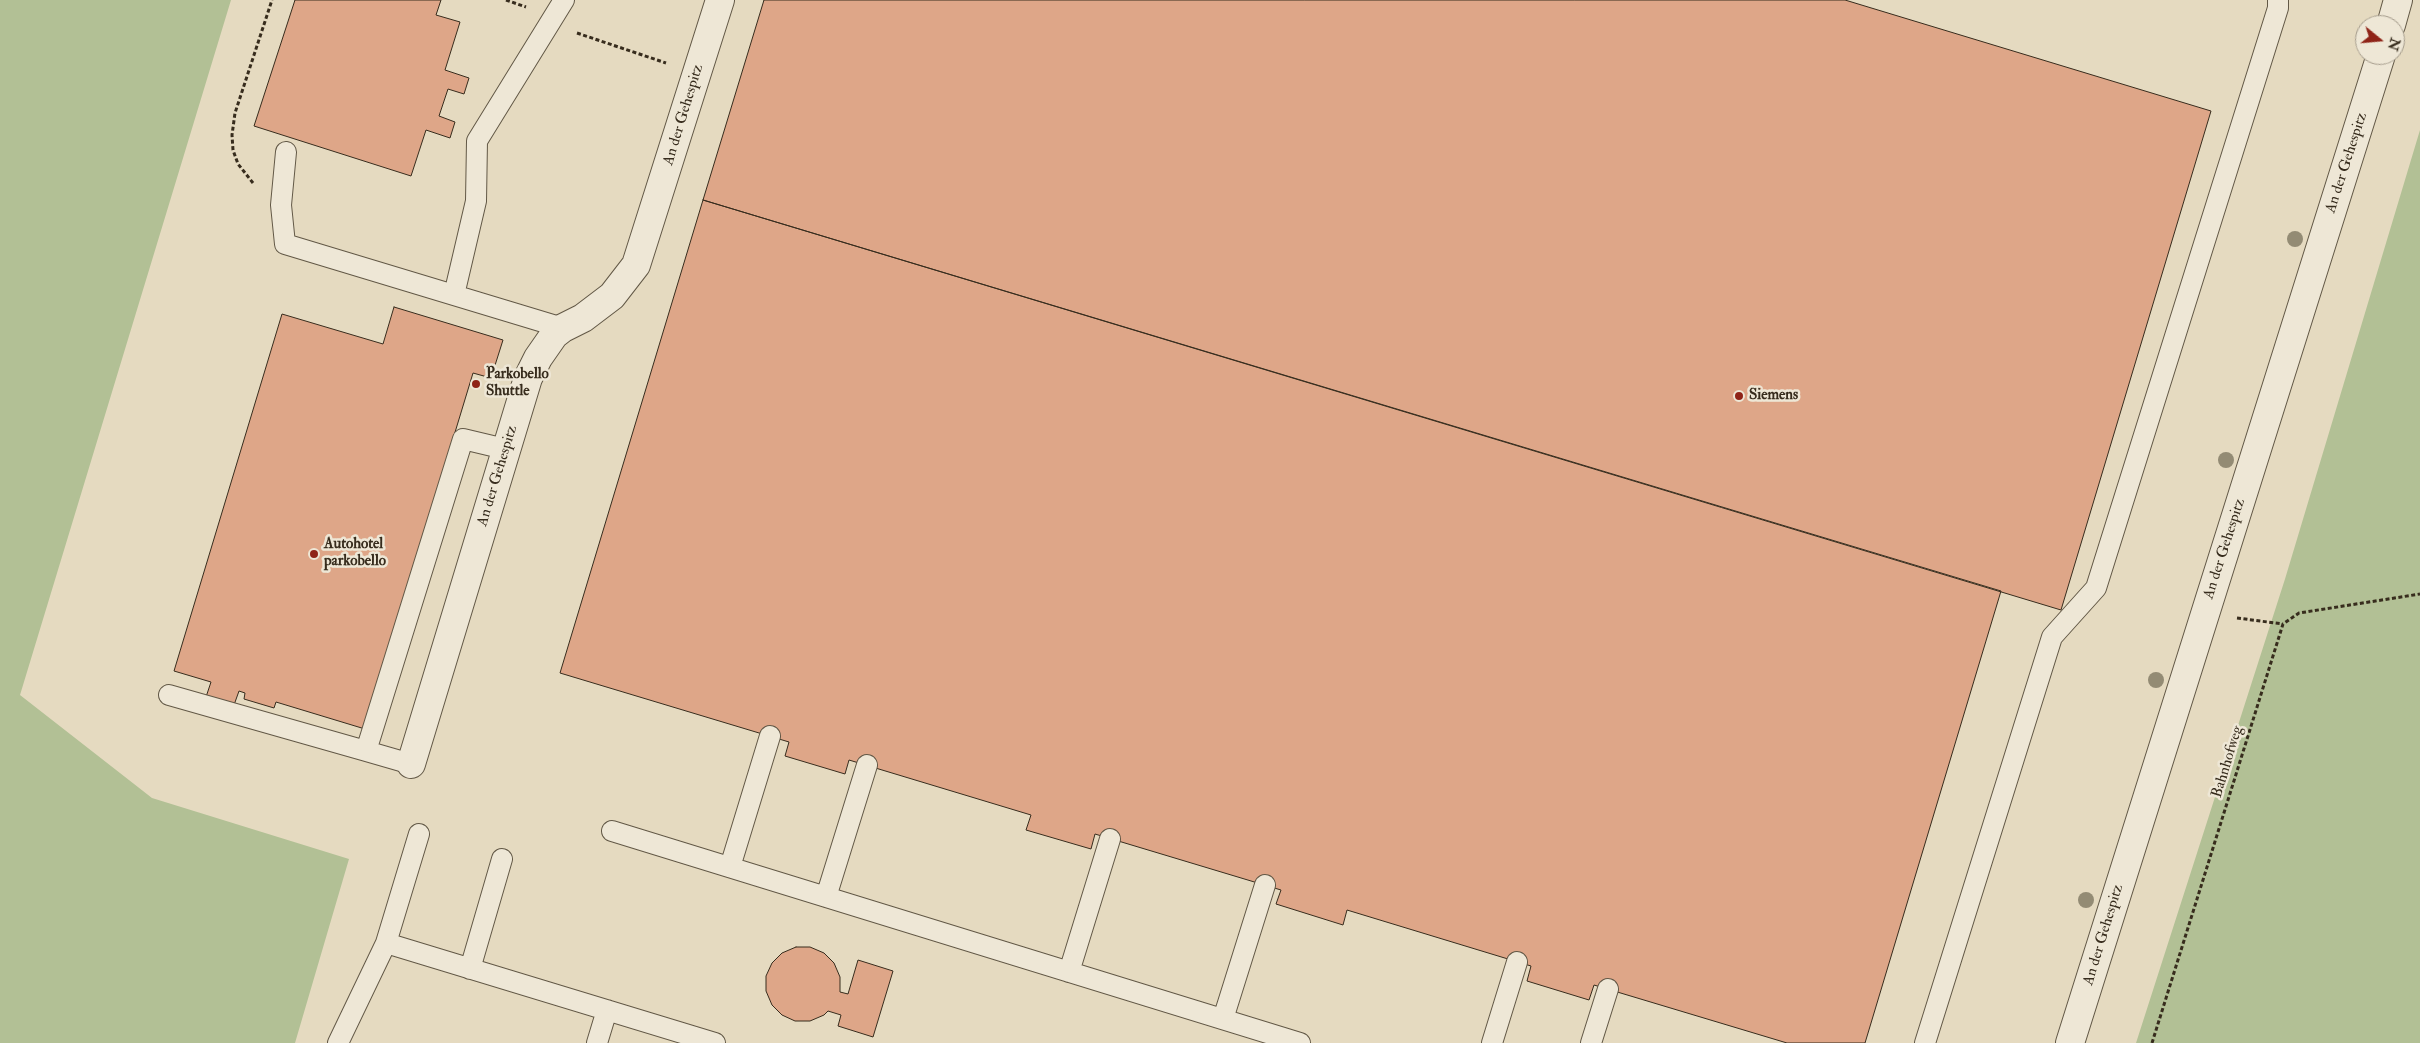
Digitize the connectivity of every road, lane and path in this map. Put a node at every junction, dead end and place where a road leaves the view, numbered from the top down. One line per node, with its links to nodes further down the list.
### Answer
1 (272, 0): 11 (path)
2 (506, 0): 6 (path)
3 (720, 0): 9 (street, An der Gehespitz)
4 (2278, 0): 43 (lane)
5 (2398, 0): 7 (street)
6 (559, 8): 9 (path); 12 (lane)
7 (2394, 15)
8 (2378, 65): 16 (street, An der Gehespitz)
9 (697, 74): 13 (street, An der Gehespitz)
10 (286, 152): 11 (lane)
11 (281, 205): 12 (lane)
12 (454, 295): 13 (lane)
13 (562, 328): 14 (street, An der Gehespitz)
14 (505, 449): 20 (lane); 21 (street, An der Gehespitz)
15 (2420, 594): 17 (path)
16 (2206, 610): 17 (path); 44 (street, An der Gehespitz)
17 (2284, 624): 45 (path, Bahnhofweg)
18 (169, 696): 20 (lane)
19 (770, 736): 27 (lane)
20 (366, 751): 21 (lane)
21 (411, 764)
22 (866, 765): 29 (lane)
23 (612, 831): 27 (lane)
24 (419, 834): 30 (lane)
25 (1110, 839): 33 (lane)
26 (502, 859): 32 (lane)
27 (730, 867): 29 (lane)
28 (1265, 885): 36 (lane)
29 (826, 897): 33 (lane)
30 (386, 943): 32 (lane); 37 (lane)
31 (1516, 962): 41 (lane)
32 (470, 969): 35 (lane)
33 (1069, 972): 36 (lane)
34 (1608, 989): 42 (lane)
35 (607, 1010): 38 (lane); 39 (lane)
36 (1223, 1019): 40 (lane)
37 (338, 1043)
38 (597, 1043)
39 (715, 1043)
40 (1300, 1043)
41 (1492, 1043)
42 (1592, 1043)
43 (1925, 1043)
44 (2070, 1043)
45 (2152, 1043)

